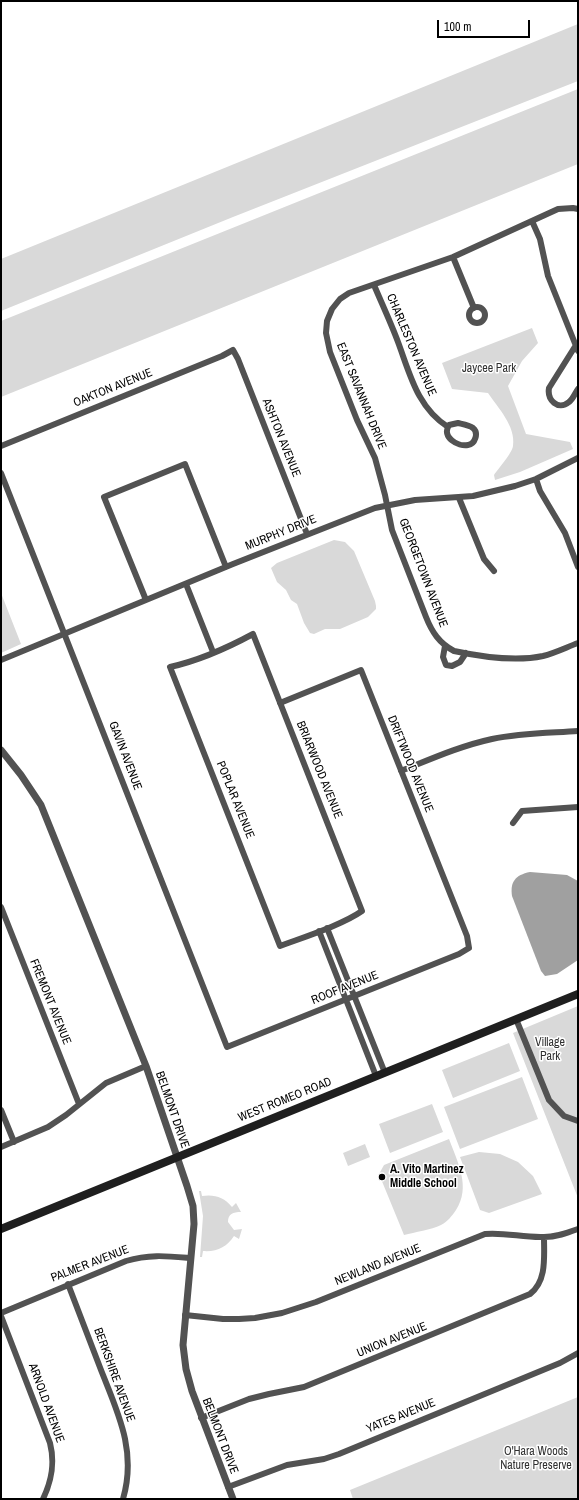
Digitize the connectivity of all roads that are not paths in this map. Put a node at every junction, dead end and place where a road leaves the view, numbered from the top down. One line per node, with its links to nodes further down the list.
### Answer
1 (578, 209): 2 (street, EAST SAVANNAH DRIVE)
2 (532, 221): 3 (street, EAST SAVANNAH DRIVE); 6 (street)
3 (453, 257): 4 (street, EAST SAVANNAH DRIVE); 5 (street)
4 (374, 285): 9 (street, CHARLESTON AVENUE); 15 (street, EAST SAVANNAH DRIVE)
5 (474, 308)
6 (577, 348): 8 (street)
7 (233, 350): 10 (street, OAKTON AVENUE); 16 (street, ASHTON AVENUE)
8 (578, 388)
9 (448, 427): 9 (street, CHARLESTON AVENUE)
10 (1, 446)
11 (578, 458): 13 (street, MURPHY DRIVE)
12 (1, 473): 22 (street, GAVIN AVENUE)
13 (536, 479): 14 (street, MURPHY DRIVE); 18 (street)
14 (460, 498): 15 (street, MURPHY DRIVE); 19 (street)
15 (386, 504): 16 (street, MURPHY DRIVE); 24 (street, GEORGETOWN AVENUE)
16 (307, 534): 17 (street, MURPHY DRIVE)
17 (226, 567): 20 (street, MURPHY DRIVE); 21 (street)
18 (578, 567)
19 (494, 572)
20 (186, 584): 21 (street, MURPHY DRIVE); 25 (street)
21 (146, 600): 22 (street, MURPHY DRIVE)
22 (64, 634): 27 (street, MURPHY DRIVE); 42 (street, GAVIN AVENUE)
23 (578, 643): 26 (street, GEORGETOWN AVENUE)
24 (445, 646): 26 (street, GEORGETOWN AVENUE); 26 (street, GEORGETOWN AVENUE)
25 (213, 652): 28 (street, BRIARWOOD AVENUE); 36 (street, POPLAR AVENUE)
26 (466, 653)
27 (1, 660)
28 (280, 703): 31 (street, DRIFTWOOD AVENUE); 35 (street, BRIARWOOD AVENUE)
29 (578, 731): 31 (street)
30 (1, 750): 43 (street, BELMONT DRIVE)
31 (401, 771): 37 (street, DRIFTWOOD AVENUE)
32 (578, 807): 33 (street)
33 (513, 823)
34 (1, 907): 46 (street, FREMONT AVENUE)
35 (327, 928): 36 (street, BRIARWOOD AVENUE); 39 (street)
36 (318, 931): 40 (street)
37 (469, 948): 39 (street, ROOF AVENUE)
38 (578, 994): 41 (main road, WEST ROMEO ROAD)
39 (354, 997): 40 (street, ROOF AVENUE); 44 (street)
40 (346, 1000): 42 (street, ROOF AVENUE); 45 (street)
41 (516, 1019): 44 (main road, WEST ROMEO ROAD); 48 (street)
42 (227, 1047)
43 (146, 1066): 46 (street); 51 (street, BELMONT DRIVE)
44 (385, 1073): 45 (main road, WEST ROMEO ROAD)
45 (376, 1076): 51 (main road, WEST ROMEO ROAD)
46 (79, 1104): 49 (street)
47 (1, 1110): 49 (street)
48 (578, 1121)
49 (14, 1142): 50 (street)
50 (1, 1147)
51 (177, 1157): 52 (main road, WEST ROMEO ROAD); 55 (street, BELMONT DRIVE)
52 (1, 1229)
53 (578, 1229): 54 (street, NEWLAND AVENUE)
54 (544, 1237): 58 (street, NEWLAND AVENUE); 60 (street, UNION AVENUE)
55 (190, 1258): 56 (street, PALMER AVENUE); 58 (street, BELMONT DRIVE)
56 (68, 1284): 57 (street, PALMER AVENUE); 63 (street, BERKSHIRE AVENUE)
57 (1, 1314): 62 (street, ARNOLD AVENUE)
58 (185, 1315): 60 (street, BELMONT DRIVE)
59 (578, 1353): 61 (street, YATES AVENUE)
60 (201, 1418): 61 (street, BELMONT DRIVE)
61 (228, 1487): 64 (street, BELMONT DRIVE)
62 (43, 1499)
63 (123, 1499)
64 (232, 1499)

